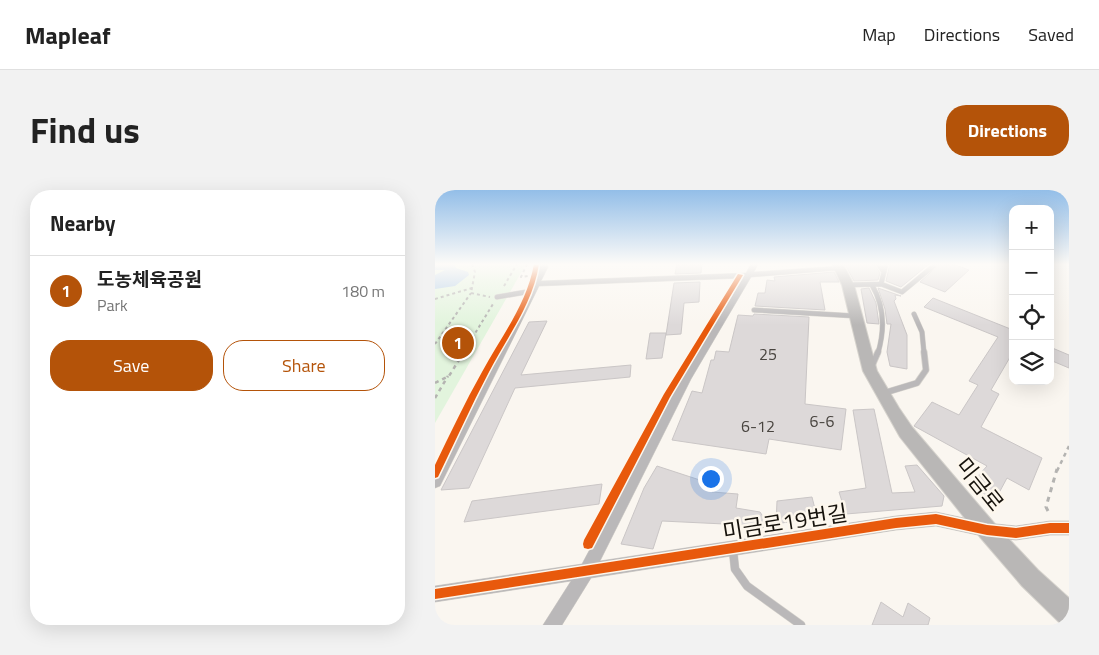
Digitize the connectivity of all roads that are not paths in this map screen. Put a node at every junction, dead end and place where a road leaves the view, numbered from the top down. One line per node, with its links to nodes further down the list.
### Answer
1 (531, 284): 9 (lane)
2 (534, 284): 15 (street)
3 (743, 284): 19 (street)
4 (878, 284): 8 (lane)
5 (881, 284): 6 (lane)
6 (911, 284)
7 (848, 285): 8 (lane); 12 (street, 미금로)
8 (872, 285): 13 (lane)
9 (497, 297)
10 (754, 310): 12 (lane)
11 (914, 314): 14 (lane)
12 (856, 316): 13 (street, 미금로)
13 (869, 371): 14 (street, 미금로)
14 (882, 393): 17 (street, 미금로)
15 (435, 482)
16 (1069, 528): 17 (street, 미금로19번길)
17 (987, 530): 18 (street, 미금로19번길); 21 (street, 미금로)
18 (733, 548): 19 (street, 미금로19번길); 23 (lane)
19 (587, 570): 20 (street, 미금로19번길); 22 (street)
20 (435, 594)
21 (1069, 614)
22 (551, 625)
23 (801, 625)

